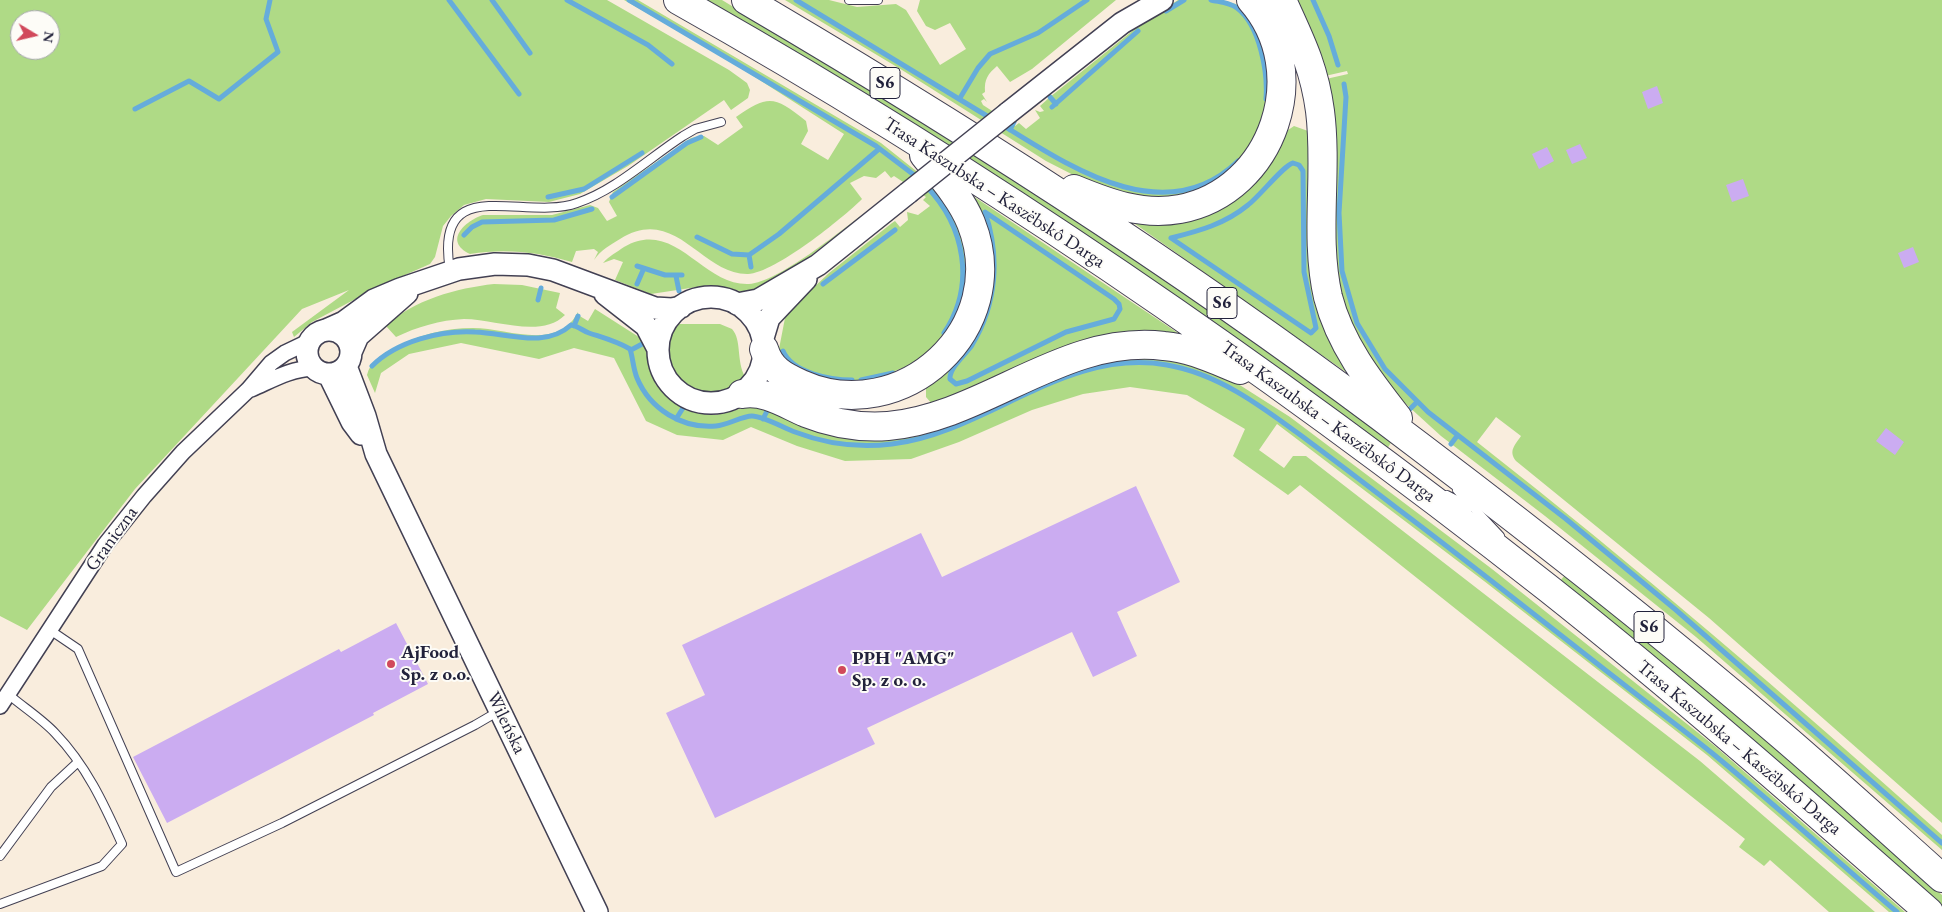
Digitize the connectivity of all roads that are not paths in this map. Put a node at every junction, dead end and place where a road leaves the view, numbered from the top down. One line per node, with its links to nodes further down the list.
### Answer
1 (678, 0): 11 (highway, Trasa Kaszubska – Kaszëbskô Darga / S6)
2 (746, 0): 12 (highway, Trasa Kaszubska – Kaszëbskô Darga / S6)
3 (849, 0): 4 (lane)
4 (878, 0)
5 (1142, 0): 9 (main road)
6 (1162, 0): 9 (main road)
7 (1251, 0): 12 (highway)
8 (1282, 0): 27 (highway)
9 (1122, 23): 13 (main road, bridge)
10 (721, 122): 14 (lane)
11 (910, 138): 21 (highway); 24 (highway, Trasa Kaszubska – Kaszëbskô Darga / S6)
12 (1021, 169): 27 (highway, Trasa Kaszubska – Kaszëbskô Darga / S6)
13 (818, 265): 17 (main road); 21 (main road)
14 (451, 271): 15 (main road); 16 (main road)
15 (426, 280): 19 (main road); 23 (main road)
16 (593, 285): 18 (main road); 22 (main road)
17 (737, 304): 18 (main road); 21 (main road)
18 (681, 307): 22 (main road)
19 (326, 330): 20 (main road); 23 (main road)
20 (308, 342): 23 (main road); 25 (street, Graniczna)
21 (764, 344): 26 (main road)
22 (658, 349): 26 (main road)
23 (335, 365): 25 (street, Graniczna); 42 (main road, Wileńska)
24 (1283, 388): 26 (highway); 28 (highway, Trasa Kaszubska – Kaszëbskô Darga / S6)
25 (248, 390): 40 (street, Graniczna)
26 (742, 394)
27 (1408, 437): 29 (lane); 38 (highway, Trasa Kaszubska – Kaszëbskô Darga / S6)
28 (1380, 458): 30 (lane); 39 (highway, Trasa Kaszubska – Kaszëbskô Darga / S6)
29 (1444, 477)
30 (1428, 484)
31 (1451, 484): 33 (lane)
32 (1436, 489): 33 (lane)
33 (1477, 511): 34 (lane); 36 (lane)
34 (1501, 524)
35 (1525, 538): 38 (lane)
36 (1508, 544)
37 (1514, 551): 39 (lane)
38 (1573, 565): 45 (highway, Trasa Kaszubska – Kaszëbskô Darga / S6)
39 (1552, 591): 48 (highway, Trasa Kaszubska – Kaszëbskô Darga / S6)
40 (50, 630): 41 (street, Graniczna); 42 (lane)
41 (4, 700): 43 (lane)
42 (499, 710): 47 (main road, Wileńska)
43 (78, 762): 44 (lane); 46 (lane)
44 (0, 856)
45 (1942, 878)
46 (0, 904)
47 (597, 912)
48 (1929, 912)

